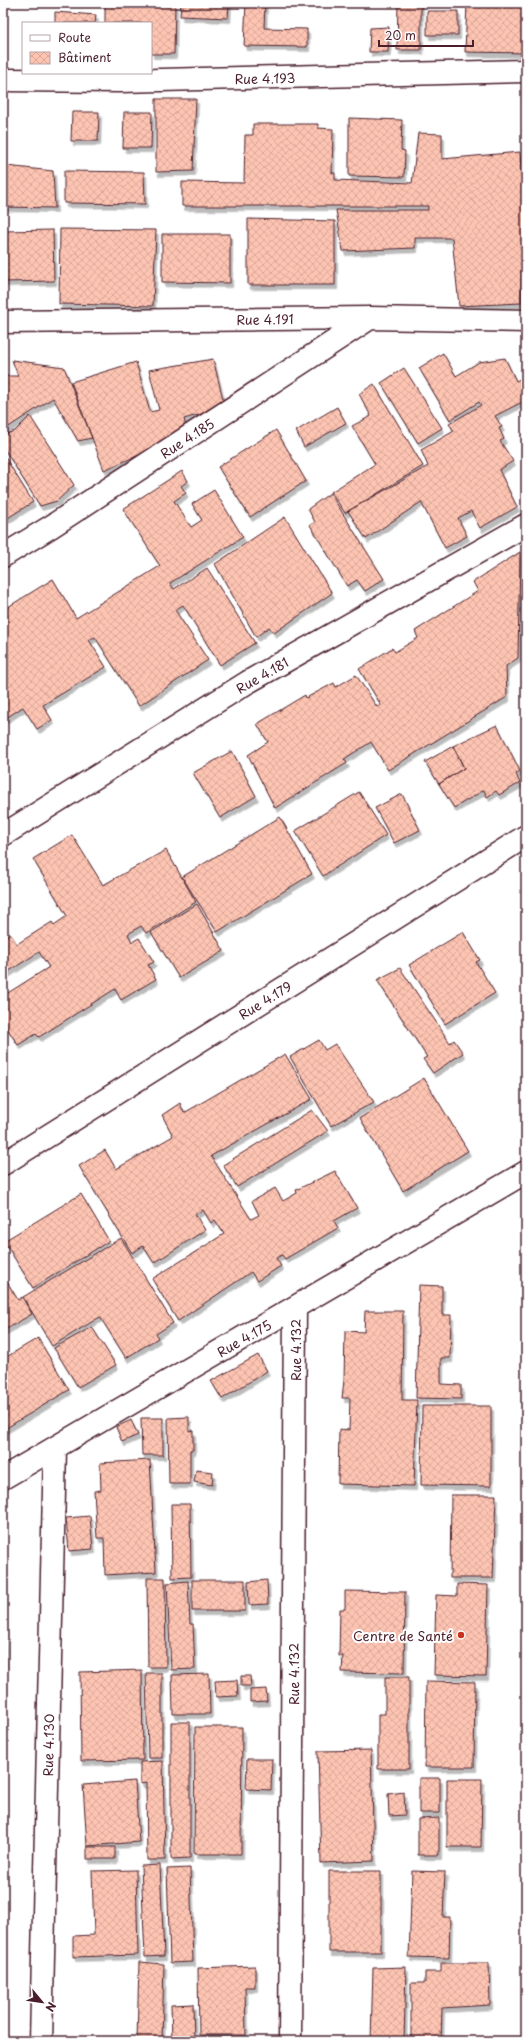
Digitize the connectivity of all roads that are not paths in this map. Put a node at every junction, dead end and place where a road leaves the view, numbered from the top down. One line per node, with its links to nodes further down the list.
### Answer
1 (526, 71): 2 (street, Rue 4.193)
2 (3, 80)
3 (370, 318): 4 (street, Rue 4.191); 5 (street, Rue 4.191); 7 (street, Rue 4.185)
4 (526, 321)
5 (3, 322)
6 (526, 525): 8 (street, Rue 4.181)
7 (3, 556)
8 (3, 835)
9 (526, 836): 10 (street, Rue 4.179)
10 (3, 1164)
11 (526, 1172): 12 (street, Rue 4.175)
12 (295, 1308): 13 (street, Rue 4.175); 16 (street, Rue 4.132)
13 (55, 1448): 14 (street, Rue 4.175); 15 (street, Rue 4.130)
14 (3, 1478)
15 (41, 2041)
16 (290, 2041)

